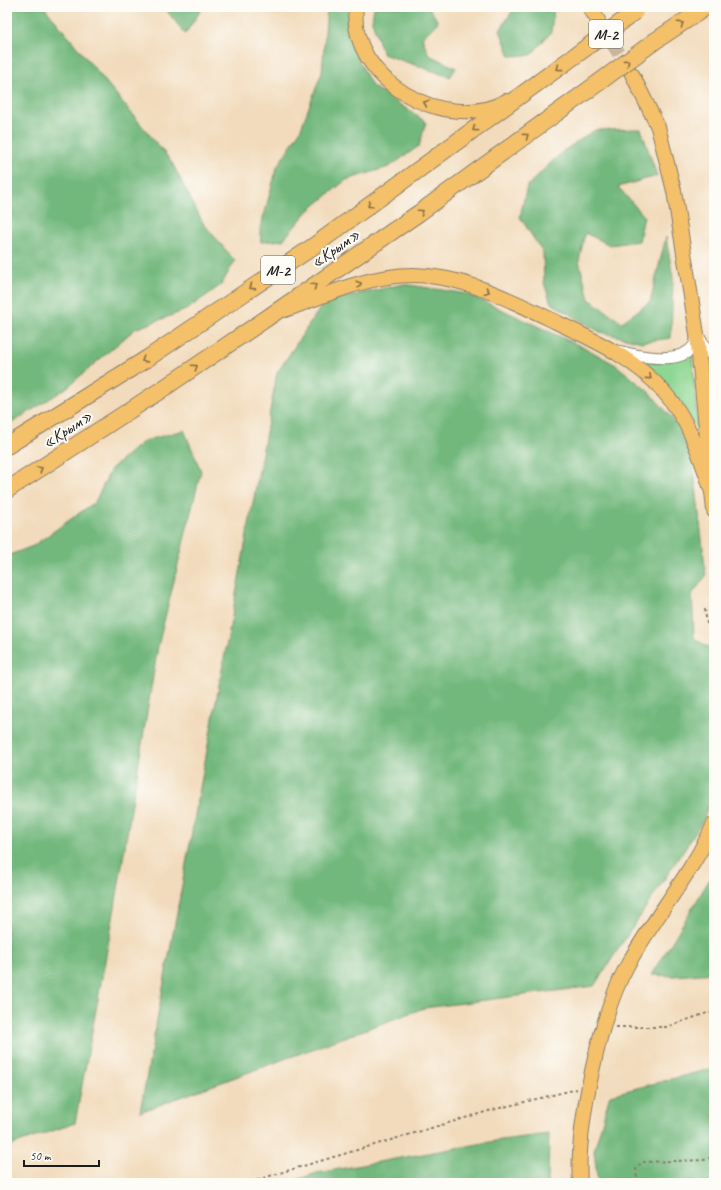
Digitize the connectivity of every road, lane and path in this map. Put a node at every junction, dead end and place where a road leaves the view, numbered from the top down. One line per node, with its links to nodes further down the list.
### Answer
1 (356, 7): 7 (main road, one-way to 1)
2 (588, 7): 5 (main road)
3 (706, 7): 8 (highway, «Крым» / М-2, one-way to 3, bridge)
4 (639, 10): 7 (highway, М-2, one-way to 7, bridge)
5 (598, 20)
6 (632, 74): 9 (main road)
7 (541, 82): 12 (highway, «Крым» / М-2, one-way to 12)
8 (270, 316): 10 (main road, one-way to 10); 14 (highway, «Крым» / М-2, one-way to 8)
9 (698, 334): 10 (street); 11 (street); 13 (main road)
10 (606, 347): 13 (main road, one-way to 13)
11 (714, 356)
12 (7, 446)
13 (713, 487): 15 (main road)
14 (7, 490)
15 (714, 511)
16 (714, 609): 17 (path)
17 (706, 624)
18 (714, 824): 20 (main road)
19 (714, 1013): 20 (path)
20 (604, 1028): 21 (main road)
21 (590, 1086): 23 (path); 24 (main road)
22 (714, 1156): 25 (path)
23 (246, 1183)
24 (580, 1183)
25 (638, 1183)

